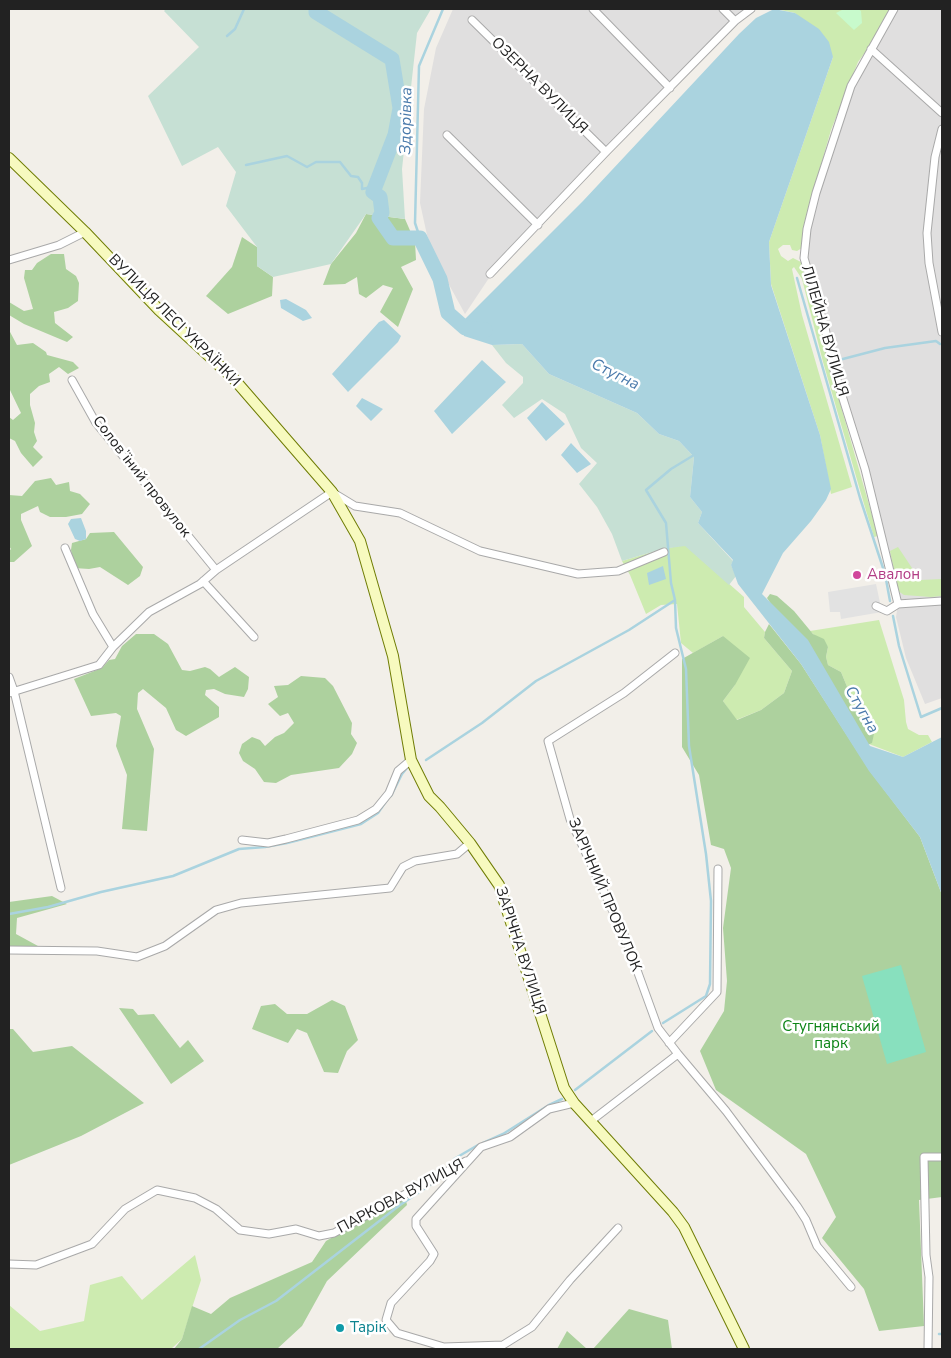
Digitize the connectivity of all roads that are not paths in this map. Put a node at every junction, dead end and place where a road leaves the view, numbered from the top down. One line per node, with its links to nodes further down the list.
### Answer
1 (593, 9): 8 (street)
2 (723, 9): 6 (street)
3 (751, 9): 6 (street)
4 (894, 9): 7 (street, ЛІЛЕЙНА ВУЛИЦЯ)
5 (472, 20): 12 (street, ОЗЕРНА ВУЛИЦЯ)
6 (735, 21): 8 (street)
7 (871, 49): 9 (street); 26 (street, ЛІЛЕЙНА ВУЛИЦЯ)
8 (670, 88): 12 (street)
9 (942, 113)
10 (942, 129): 18 (street)
11 (447, 135): 14 (street)
12 (606, 152): 14 (street)
13 (9, 158): 15 (street, ВУЛИЦЯ ЛЕСІ УКРАЇНКИ)
14 (538, 225): 17 (street)
15 (85, 232): 16 (street); 20 (street, ВУЛИЦЯ ЛЕСІ УКРАЇНКИ)
16 (9, 260)
17 (490, 274)
18 (942, 332)
19 (72, 380): 23 (street, Соловʼїний провулок)
20 (332, 492): 22 (street); 23 (street); 33 (street, ЗАРІЧНА ВУЛИЦЯ)
21 (65, 548): 29 (street)
22 (664, 552)
23 (216, 570): 24 (street)
24 (203, 581): 28 (street); 29 (street)
25 (942, 601): 26 (street)
26 (898, 604): 27 (street)
27 (876, 606)
28 (254, 636)
29 (113, 647): 32 (street)
30 (675, 653): 39 (street, ЗАРІЧНИЙ ПРОВУЛОК)
31 (9, 677): 32 (street)
32 (11, 692): 37 (street)
33 (411, 760): 34 (street); 35 (street, ЗАРІЧНА ВУЛИЦЯ)
34 (242, 840)
35 (470, 843): 38 (street); 41 (street, ЗАРІЧНА ВУЛИЦЯ)
36 (718, 869): 39 (street)
37 (62, 888)
38 (9, 950)
39 (669, 1043): 40 (street, ЗАРІЧНИЙ ПРОВУЛОК)
40 (678, 1054): 42 (street); 47 (street, ЗАРІЧНИЙ ПРОВУЛОК)
41 (574, 1103): 42 (street, ЗАРІЧНА ВУЛИЦЯ); 44 (street)
42 (591, 1121): 48 (street, ЗАРІЧНА ВУЛИЦЯ)
43 (942, 1157): 49 (street)
44 (471, 1159): 45 (street); 46 (street, ПАРКОВА ВУЛИЦЯ)
45 (618, 1228)
46 (9, 1264)
47 (851, 1287)
48 (744, 1349)
49 (928, 1349)

